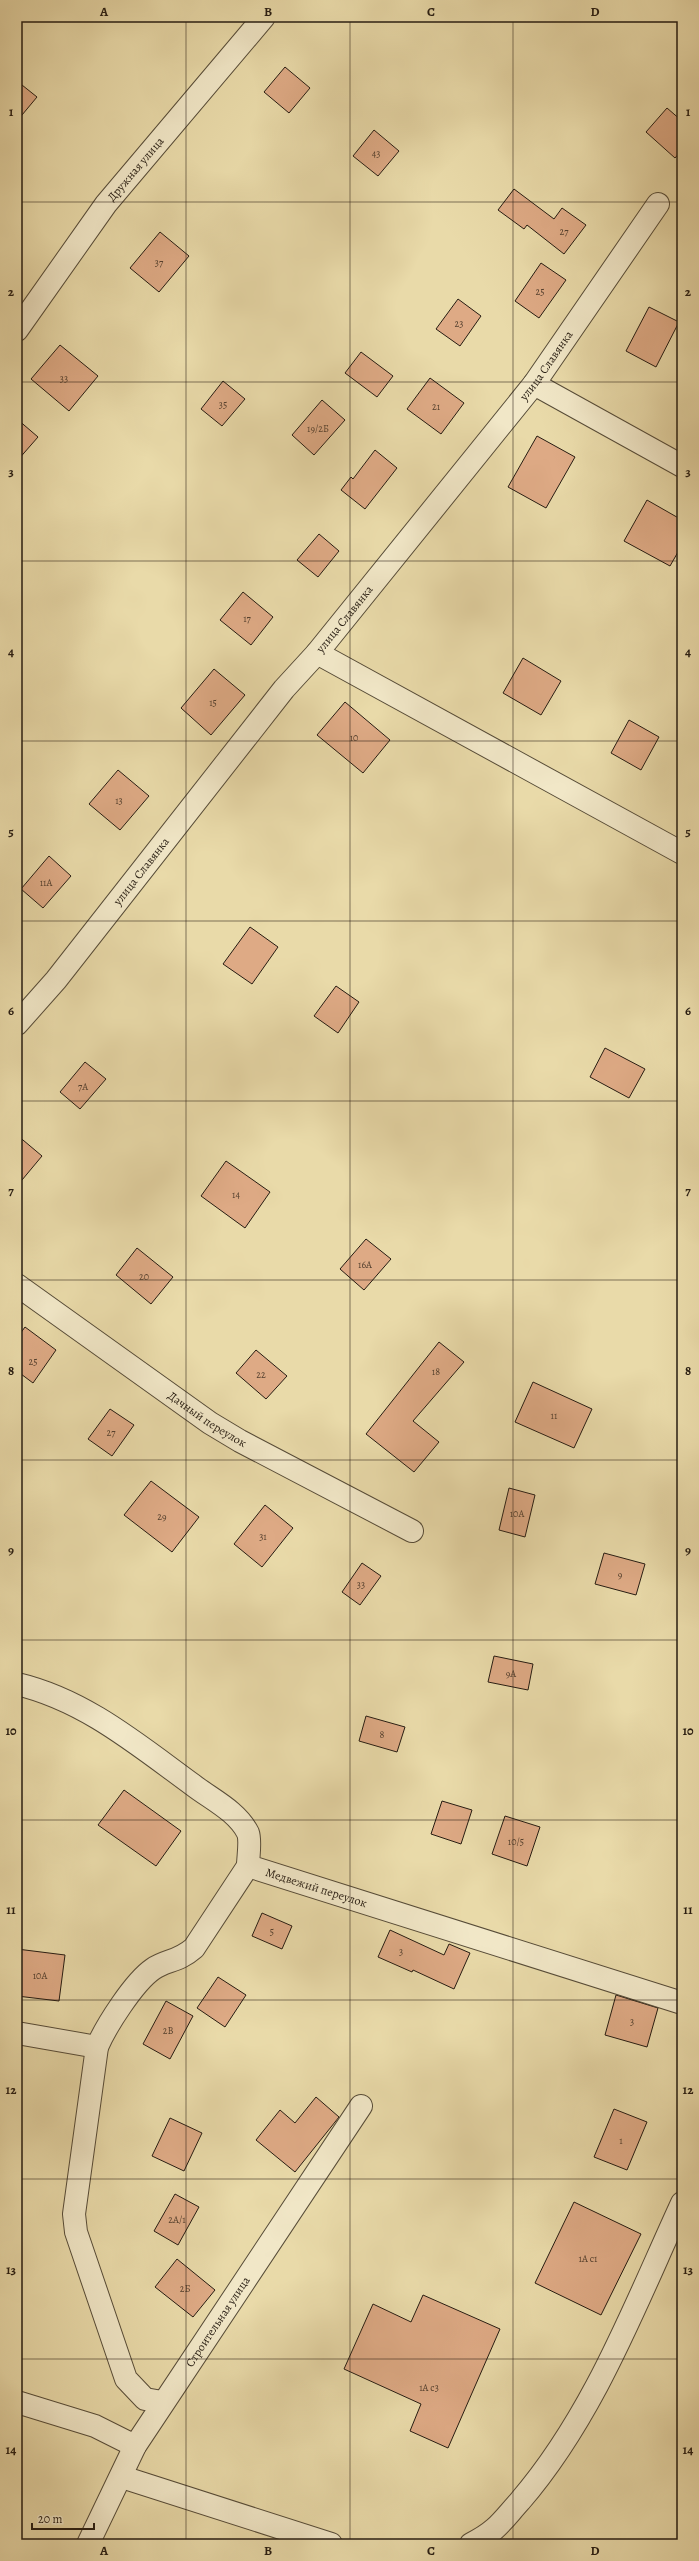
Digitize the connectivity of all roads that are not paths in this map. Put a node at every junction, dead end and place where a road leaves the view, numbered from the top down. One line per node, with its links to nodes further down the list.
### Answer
1 (264, 17): 3 (street, Дружная улица)
2 (658, 204): 4 (street, улица Славянка)
3 (17, 330)
4 (534, 384): 5 (street); 6 (street, улица Славянка)
5 (682, 466)
6 (318, 653): 7 (street); 8 (street, улица Славянка)
7 (682, 853)
8 (17, 1024)
9 (17, 1285): 10 (street, Дачный переулок)
10 (412, 1531)
11 (17, 1684): 12 (street)
12 (248, 1866): 13 (street, Медвежий переулок); 15 (street)
13 (682, 2003)
14 (17, 2033): 15 (street)
15 (97, 2047): 19 (street)
16 (361, 2106): 19 (street, Строительная улица)
17 (682, 2203): 25 (street)
18 (17, 2402): 20 (street)
19 (162, 2402): 20 (street, Строительная улица)
20 (135, 2446): 21 (street, Строительная улица)
21 (122, 2477): 22 (street); 23 (street, Строительная улица)
22 (300, 2541): 24 (street)
23 (88, 2544)
24 (331, 2544)
25 (471, 2544)

